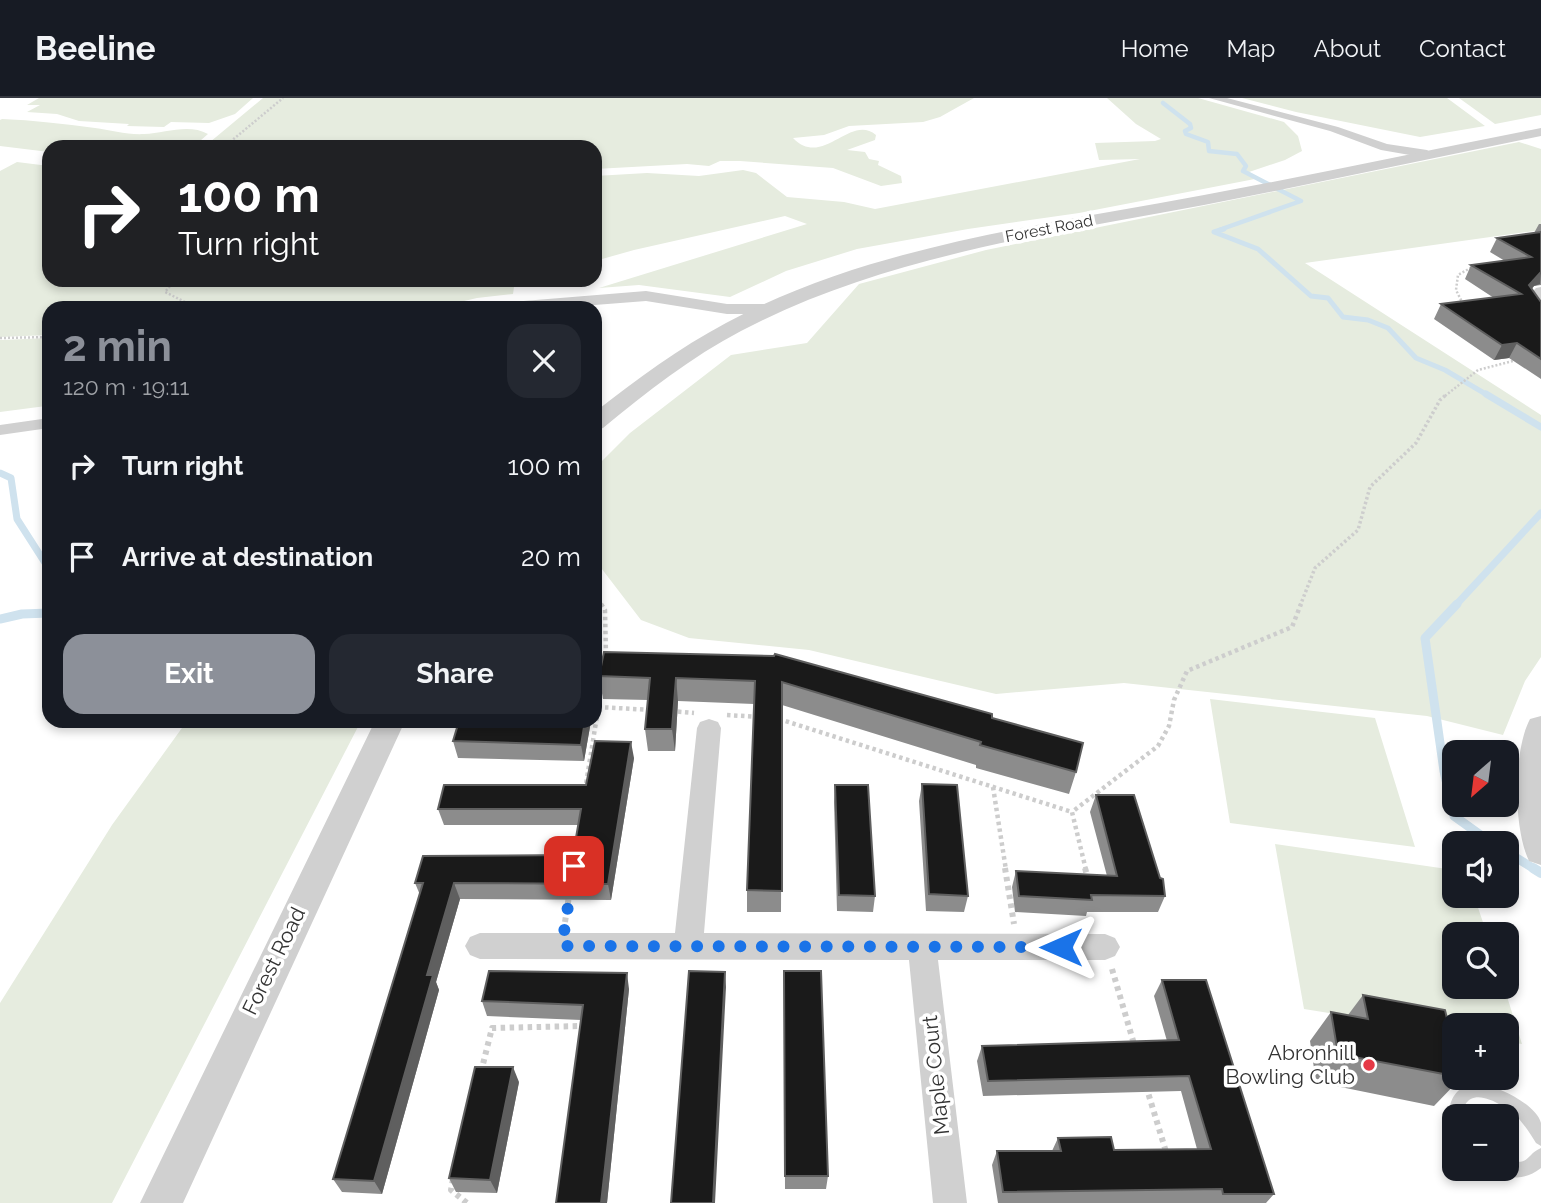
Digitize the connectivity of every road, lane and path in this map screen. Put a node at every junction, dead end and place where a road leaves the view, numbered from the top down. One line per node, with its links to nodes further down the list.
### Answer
1 (283, 98): 4 (path)
2 (1214, 98): 5 (street)
3 (1541, 132): 5 (street, Forest Road)
4 (232, 140)
5 (1389, 156): 12 (street, Forest Road)
6 (1482, 265): 13 (path)
7 (169, 287): 9 (path)
8 (1541, 291): 14 (street)
9 (183, 301)
10 (585, 301): 11 (street)
11 (705, 305): 12 (street); 15 (street)
12 (770, 309): 15 (street, Forest Road)
13 (1470, 309)
14 (1541, 313)
15 (722, 333): 19 (street, Forest Road)
16 (42, 337): 17 (path)
17 (0, 338)
18 (1528, 358): 35 (path)
19 (602, 417)
20 (42, 424): 21 (street)
21 (0, 430)
22 (602, 605): 23 (path)
23 (606, 664)
24 (604, 675): 25 (path)
25 (602, 686)
26 (602, 707): 28 (path)
27 (762, 717): 28 (path)
28 (712, 718): 41 (street)
29 (775, 718): 33 (path)
30 (1541, 727): 36 (street)
31 (387, 728): 59 (street, Forest Road)
32 (595, 728): 34 (path)
33 (993, 787): 35 (path); 43 (path)
34 (584, 800)
35 (1072, 812): 38 (path)
36 (1541, 851)
37 (570, 893): 40 (path)
38 (1092, 893)
39 (480, 946): 40 (street)
40 (562, 946): 41 (street)
41 (688, 946): 42 (street)
42 (922, 947): 43 (street); 61 (street, Maple Court)
43 (1017, 947): 44 (street)
44 (1105, 947): 48 (path)
45 (584, 1013): 46 (path)
46 (582, 1026): 47 (path); 50 (path)
47 (581, 1040)
48 (1135, 1049)
49 (1143, 1075): 56 (path)
50 (478, 1082)
51 (1457, 1104): 52 (lane)
52 (1514, 1104)
53 (1519, 1107): 54 (lane)
54 (1541, 1138)
55 (1541, 1156): 57 (lane)
56 (1170, 1165)
57 (1519, 1169)
58 (454, 1176): 60 (path)
59 (161, 1203)
60 (467, 1203)
61 (950, 1203)

